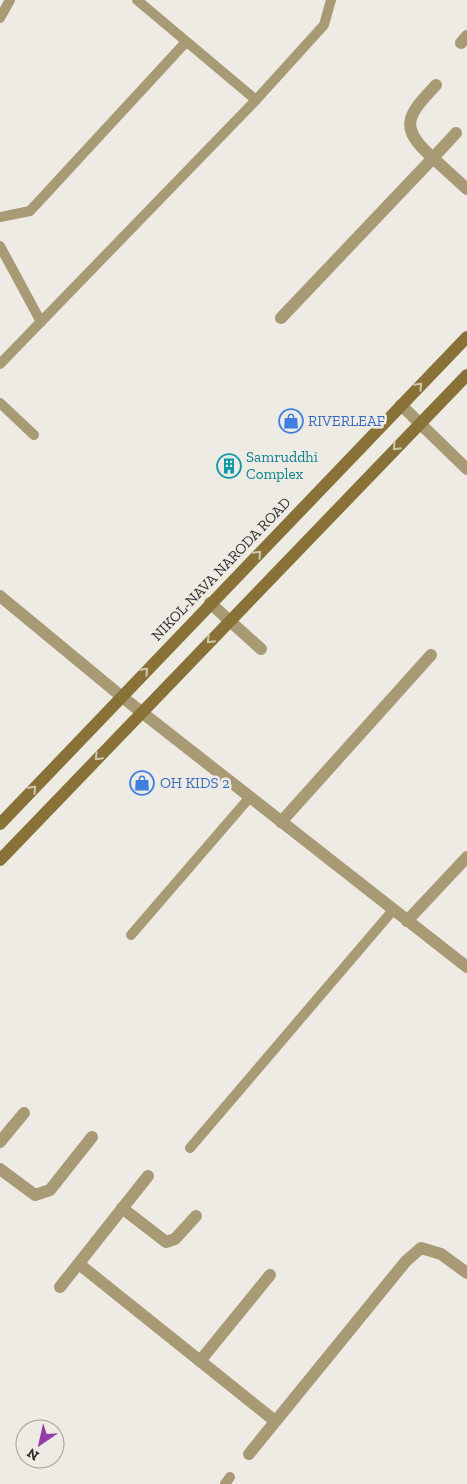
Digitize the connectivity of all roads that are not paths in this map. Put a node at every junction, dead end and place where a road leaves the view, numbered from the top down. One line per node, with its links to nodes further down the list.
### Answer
1 (10, 0): 4 (lane)
2 (137, 0): 5 (lane)
3 (331, 0): 7 (lane)
4 (0, 18)
5 (186, 42): 7 (lane); 11 (lane)
6 (436, 85): 9 (street)
7 (256, 100): 14 (lane)
8 (456, 133): 9 (street)
9 (433, 158): 10 (street); 13 (street)
10 (467, 189)
11 (0, 217)
12 (0, 246): 14 (lane)
13 (281, 318)
14 (41, 322): 16 (lane)
15 (467, 337): 19 (street, NIKOL-NAVA NARODA ROAD, one-way to 15)
16 (0, 364)
17 (467, 375): 20 (street)
18 (0, 403): 21 (lane)
19 (401, 406): 20 (street); 24 (street, NIKOL-NAVA NARODA ROAD, one-way to 19)
20 (420, 423): 22 (street); 25 (street, one-way to 25)
21 (34, 435)
22 (467, 469)
23 (0, 596): 28 (street)
24 (210, 603): 25 (street); 28 (street, NIKOL-NAVA NARODA ROAD, one-way to 24)
25 (229, 620): 26 (street); 29 (street, one-way to 29)
26 (261, 649)
27 (431, 655): 31 (street)
28 (121, 696): 29 (street); 32 (street, NIKOL-NAVA NARODA ROAD, one-way to 28)
29 (141, 712): 30 (street); 34 (street, one-way to 34)
30 (250, 797): 31 (street); 37 (lane)
31 (281, 822): 35 (street)
32 (0, 824)
33 (467, 857): 36 (street)
34 (0, 860)
35 (394, 909): 36 (street); 42 (lane)
36 (407, 921): 38 (street)
37 (131, 935)
38 (467, 968)
39 (24, 1113): 41 (street)
40 (92, 1137): 43 (street)
41 (0, 1142)
42 (190, 1148)
43 (0, 1169)
44 (148, 1176): 45 (street)
45 (122, 1208): 46 (street); 47 (street)
46 (196, 1216)
47 (79, 1264): 50 (street); 51 (street)
48 (467, 1273): 52 (street)
49 (270, 1275): 51 (street)
50 (60, 1287)
51 (200, 1361): 52 (street)
52 (275, 1421): 53 (street)
53 (249, 1454)

